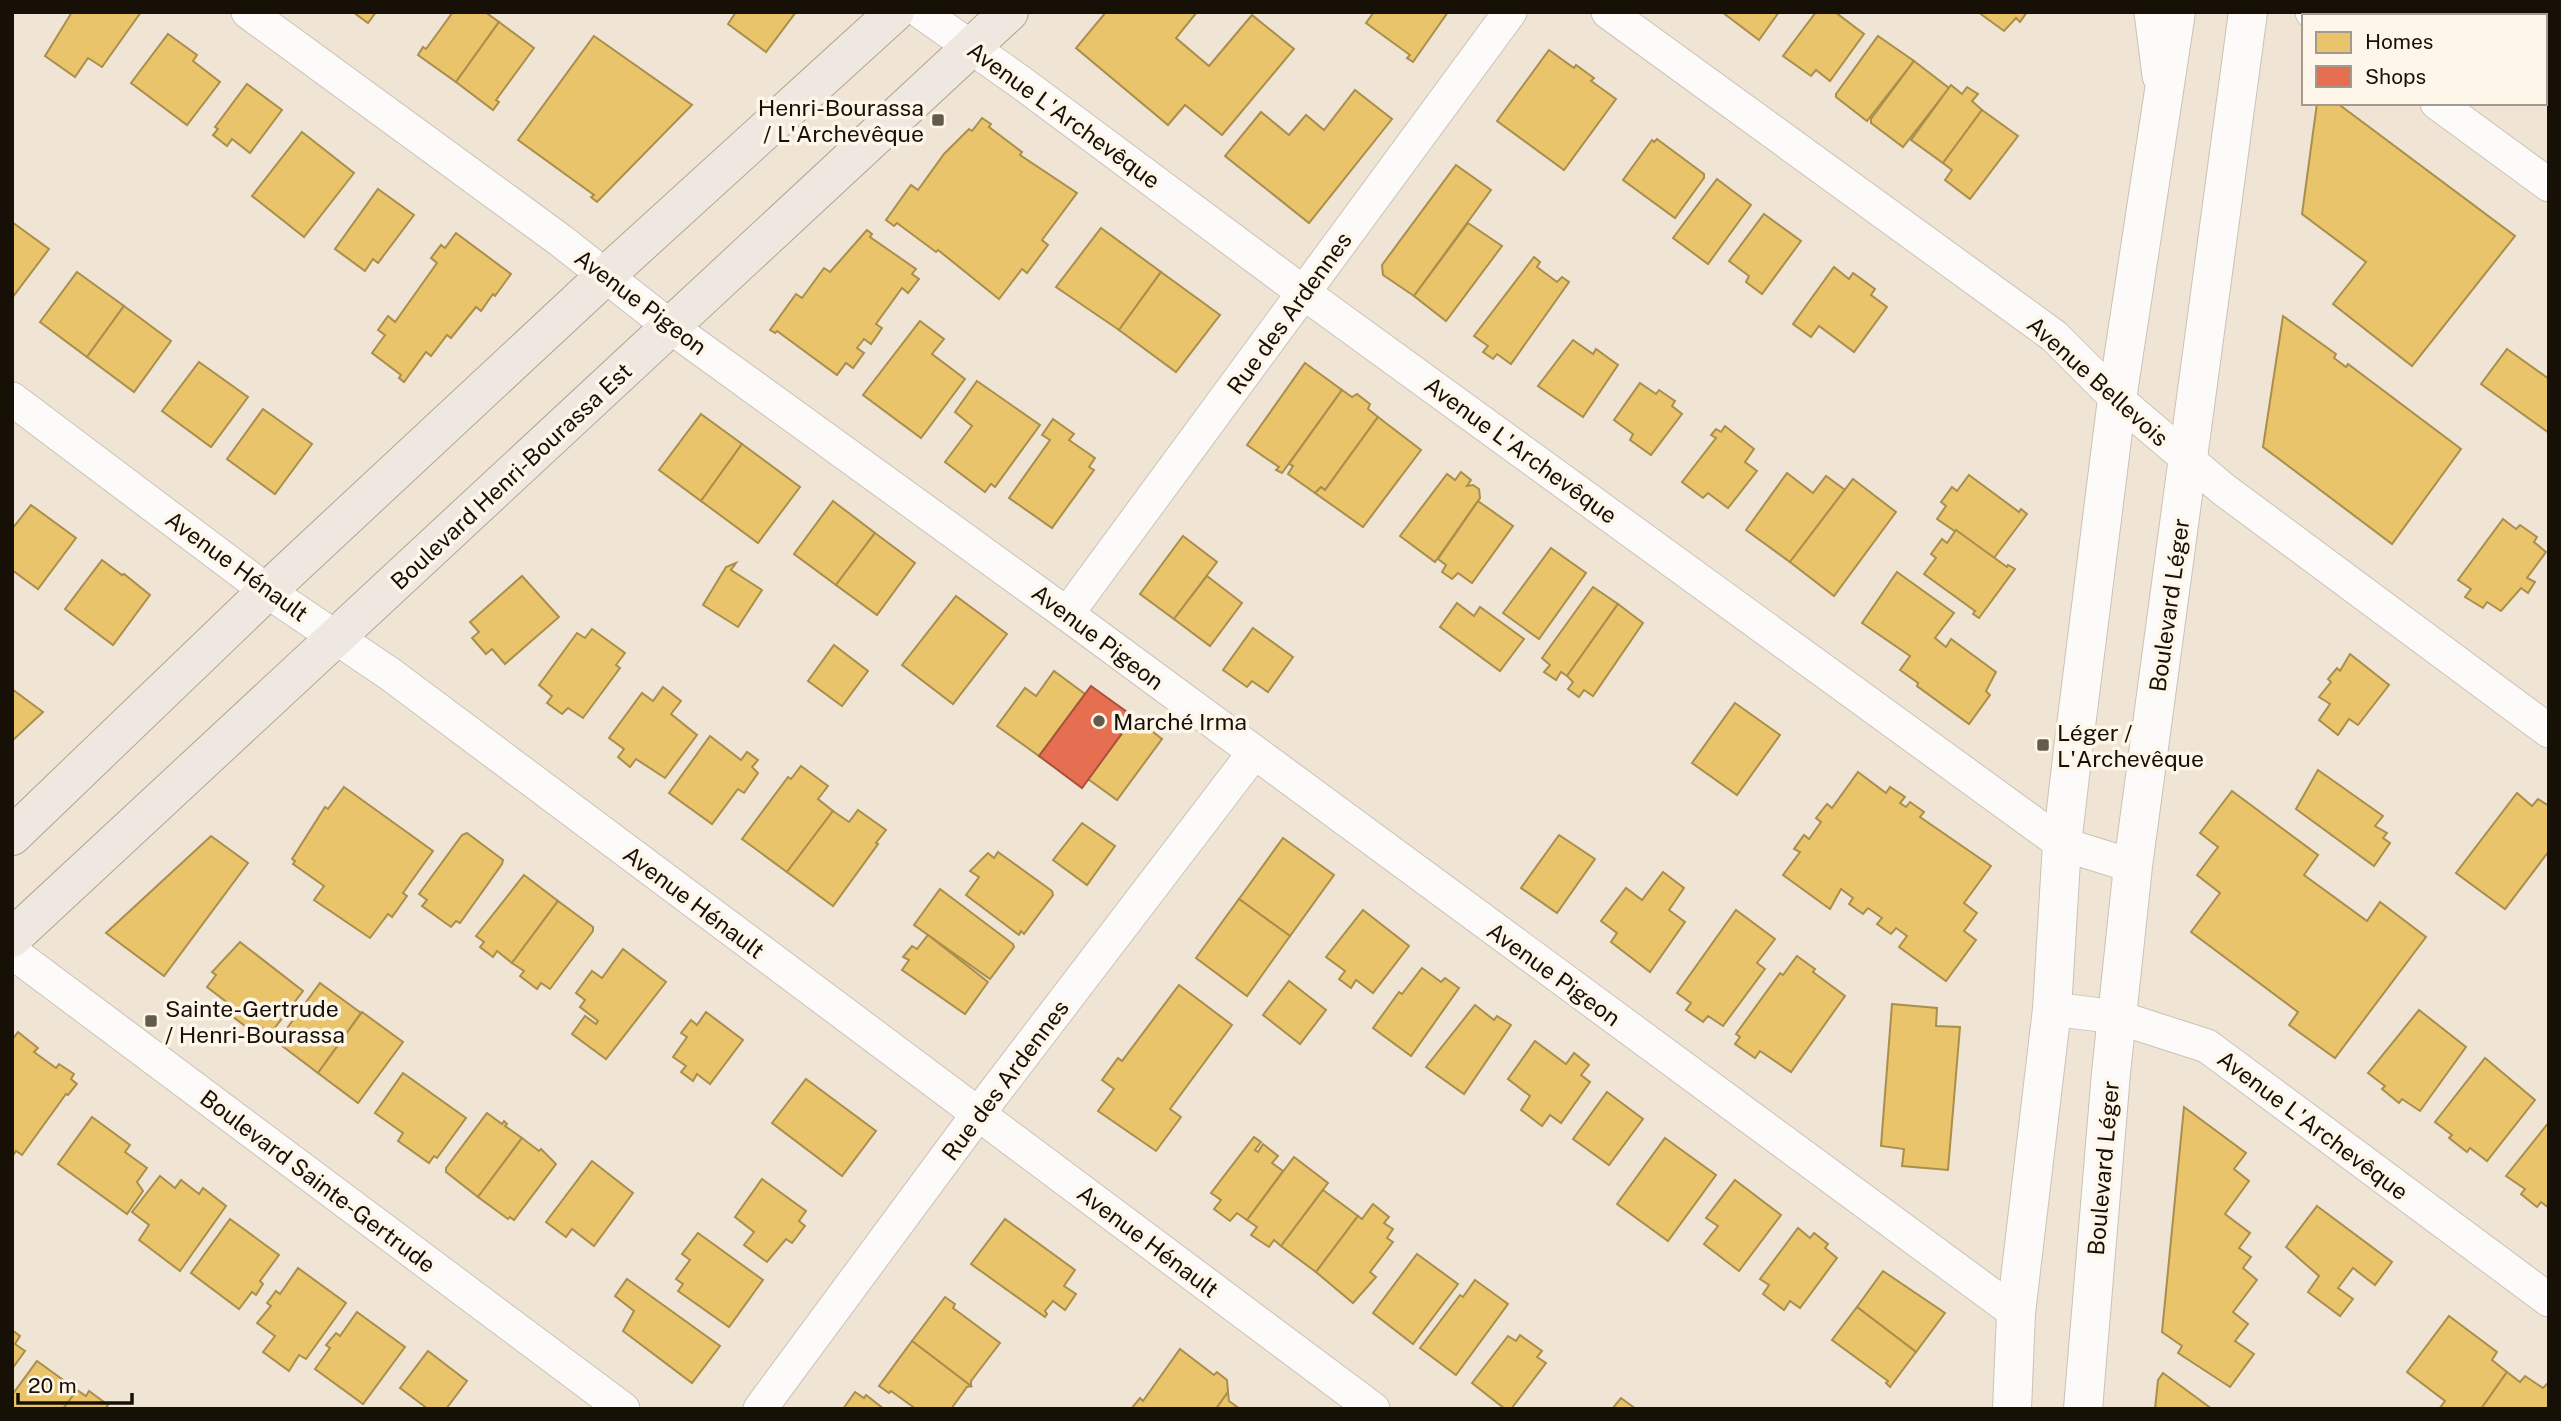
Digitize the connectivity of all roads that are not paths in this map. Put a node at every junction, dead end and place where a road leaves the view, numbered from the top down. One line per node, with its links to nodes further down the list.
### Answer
1 (248, 12): 14 (street, Avenue Pigeon)
2 (895, 12): 14 (main road)
3 (921, 12): 10 (street, Avenue L'Archevêque)
4 (1009, 12): 10 (main road, Boulevard Henri-Bourassa Est)
5 (1510, 12): 15 (street, Rue des Ardennes)
6 (1608, 12): 18 (street, Avenue Bellevois)
7 (2151, 12): 12 (street)
8 (2176, 12): 12 (main road)
9 (2248, 12): 19 (main road, Boulevard Léger)
10 (971, 47): 15 (street, Avenue L'Archevêque); 16 (main road, Boulevard Henri-Bourassa Est)
11 (2440, 105): 13 (street)
12 (2164, 109): 18 (main road)
13 (2549, 185)
14 (606, 276): 16 (street, Avenue Pigeon); 20 (main road)
15 (1304, 293): 21 (street, Rue des Ardennes); 26 (street, Avenue L'Archevêque)
16 (672, 328): 21 (street, Avenue Pigeon); 22 (main road, Boulevard Henri-Bourassa Est)
17 (12, 399): 20 (street, Avenue Hénault)
18 (2117, 399): 19 (street, Avenue Bellevois); 26 (main road)
19 (2189, 462): 23 (street, Avenue Bellevois); 27 (main road, Boulevard Léger)
20 (267, 591): 22 (street, Avenue Hénault); 25 (main road)
21 (1068, 614): 24 (street, Avenue Pigeon)
22 (336, 636): 28 (main road, Boulevard Henri-Bourassa Est); 32 (street, Avenue Hénault)
23 (2549, 731)
24 (1254, 754): 32 (street, Rue des Ardennes); 34 (street, Avenue Pigeon)
25 (12, 836)
26 (2063, 844): 27 (street, Avenue L'Archevêque); 30 (main road)
27 (2133, 866): 31 (main road, Boulevard Léger)
28 (12, 938)
29 (12, 952): 35 (street, Boulevard Sainte-Gertrude)
30 (2052, 1009): 31 (street, Avenue L'Archevêque); 34 (main road)
31 (2117, 1017): 33 (street, Avenue L'Archevêque); 39 (main road, Boulevard Léger)
32 (978, 1114): 36 (street, Rue des Ardennes); 37 (street, Avenue Hénault)
33 (2549, 1300)
34 (2016, 1313): 38 (main road)
35 (623, 1409)
36 (760, 1409)
37 (1373, 1409)
38 (2012, 1409)
39 (2084, 1409)

